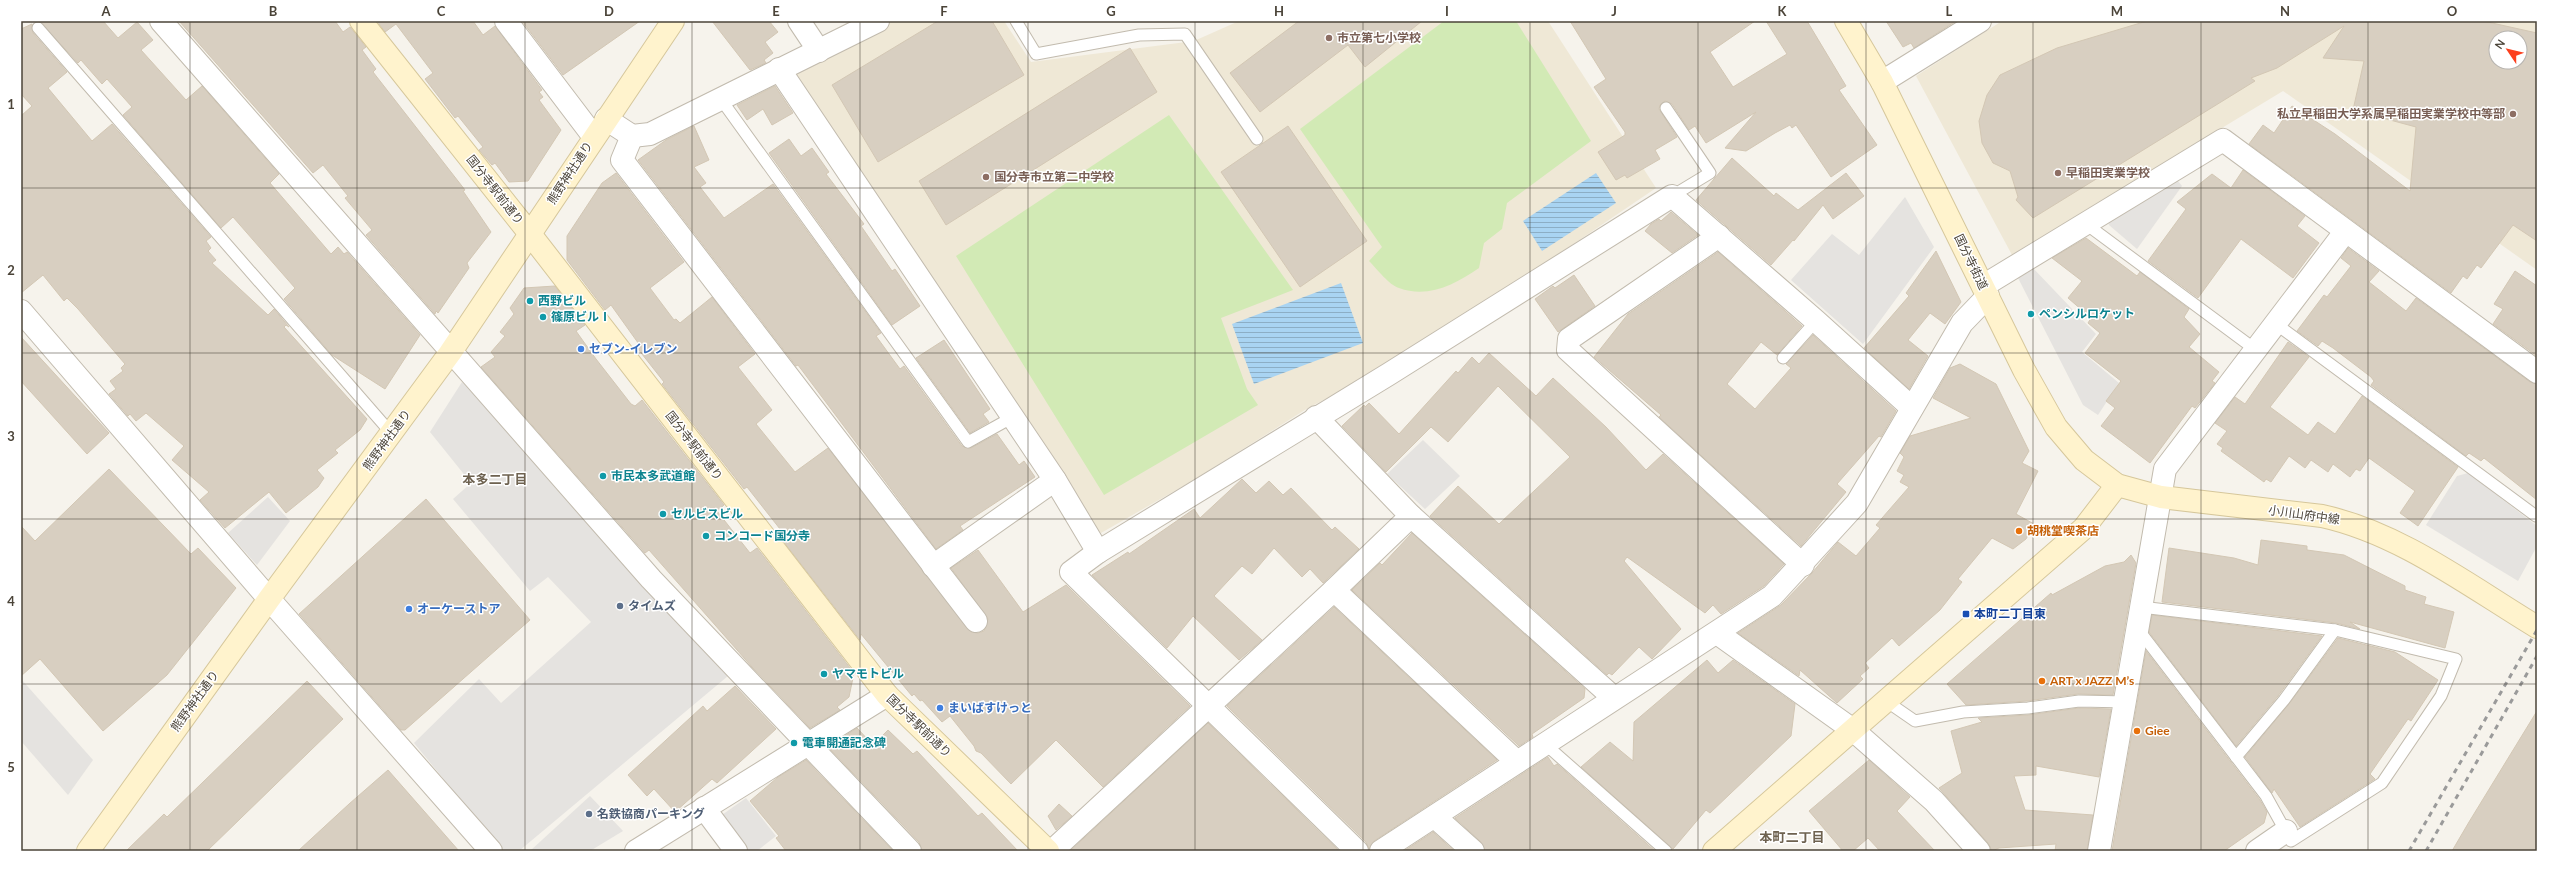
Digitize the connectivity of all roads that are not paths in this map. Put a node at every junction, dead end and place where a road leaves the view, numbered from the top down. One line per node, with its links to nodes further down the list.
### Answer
1 (161, 21): 29 (street)
2 (361, 21): 22 (main road, 国分寺駅前通り)
3 (506, 21): 16 (street)
4 (673, 21): 16 (main road, 熊野神社通り)
5 (799, 21): 11 (street)
6 (878, 21): 11 (street)
7 (1016, 21): 18 (lane)
8 (1846, 21): 13 (main road, 国分寺街道)
9 (1980, 21): 13 (street)
10 (38, 28): 35 (lane)
11 (819, 50): 12 (street)
12 (779, 69): 14 (street); 33 (street)
13 (1882, 82): 24 (main road, 国分寺街道)
14 (720, 98): 17 (street); 33 (lane)
15 (1666, 108): 19 (lane)
16 (600, 128): 17 (street); 22 (main road, 熊野神社通り)
17 (632, 136): 43 (street)
18 (1257, 139)
19 (1672, 196): 23 (street); 34 (street)
20 (2086, 224): 21 (street); 24 (street); 28 (lane)
21 (2345, 232): 27 (street); 31 (street)
22 (530, 234): 29 (main road, 熊野神社通り); 52 (main road, 国分寺駅前通り)
23 (1718, 236): 26 (street); 42 (street)
24 (1986, 291): 32 (street); 37 (main road, 国分寺街道)
25 (21, 311): 45 (street)
26 (1816, 320): 30 (lane); 32 (street)
27 (2276, 324): 28 (street); 40 (lane)
28 (2256, 350): 38 (street)
29 (450, 353): 35 (main road, 熊野神社通り); 59 (street)
30 (1783, 358)
31 (2537, 372)
32 (1912, 408): 42 (street)
33 (1013, 417): 36 (street)
34 (1316, 417): 39 (street); 41 (street)
35 (392, 434): 45 (main road, 熊野神社通り)
36 (1055, 480): 41 (street); 43 (street)
37 (2117, 485): 38 (main road, 小川山府中線); 54 (main road)
38 (2161, 497): 46 (street); 48 (main road, 小川山府中線)
39 (1411, 516): 44 (street); 53 (street)
40 (2536, 516)
41 (1098, 552): 56 (street)
42 (1803, 565): 51 (street)
43 (933, 566): 47 (street)
44 (1334, 590): 56 (street); 61 (street)
45 (269, 598): 65 (main road, 熊野神社通り); 66 (street)
46 (2142, 606): 49 (street); 50 (lane)
47 (976, 621)
48 (2537, 627)
49 (2138, 629): 55 (street); 60 (lane)
50 (2335, 630): 60 (lane); 64 (lane)
51 (1717, 633): 53 (street); 57 (street)
52 (887, 695): 59 (street); 70 (main road, 国分寺駅前通り)
53 (1614, 698): 58 (street)
54 (1886, 701): 55 (lane); 57 (main road)
55 (2127, 702): 78 (street)
56 (1207, 707): 71 (street); 72 (street)
57 (1853, 730): 76 (main road); 77 (street)
58 (1545, 744): 61 (street); 75 (lane)
59 (807, 745): 62 (street); 69 (street)
60 (2236, 757): 64 (lane)
61 (1517, 762): 63 (street)
62 (704, 808): 67 (street); 68 (street)
63 (1435, 817): 73 (street); 74 (street)
64 (2286, 831): 79 (street)
65 (88, 851)
66 (491, 851)
67 (636, 851)
68 (736, 851)
69 (910, 851)
70 (1048, 851)
71 (1052, 851)
72 (1357, 851)
73 (1381, 851)
74 (1473, 851)
75 (1666, 851)
76 (1714, 851)
77 (1979, 851)
78 (2099, 851)
79 (2257, 851)

